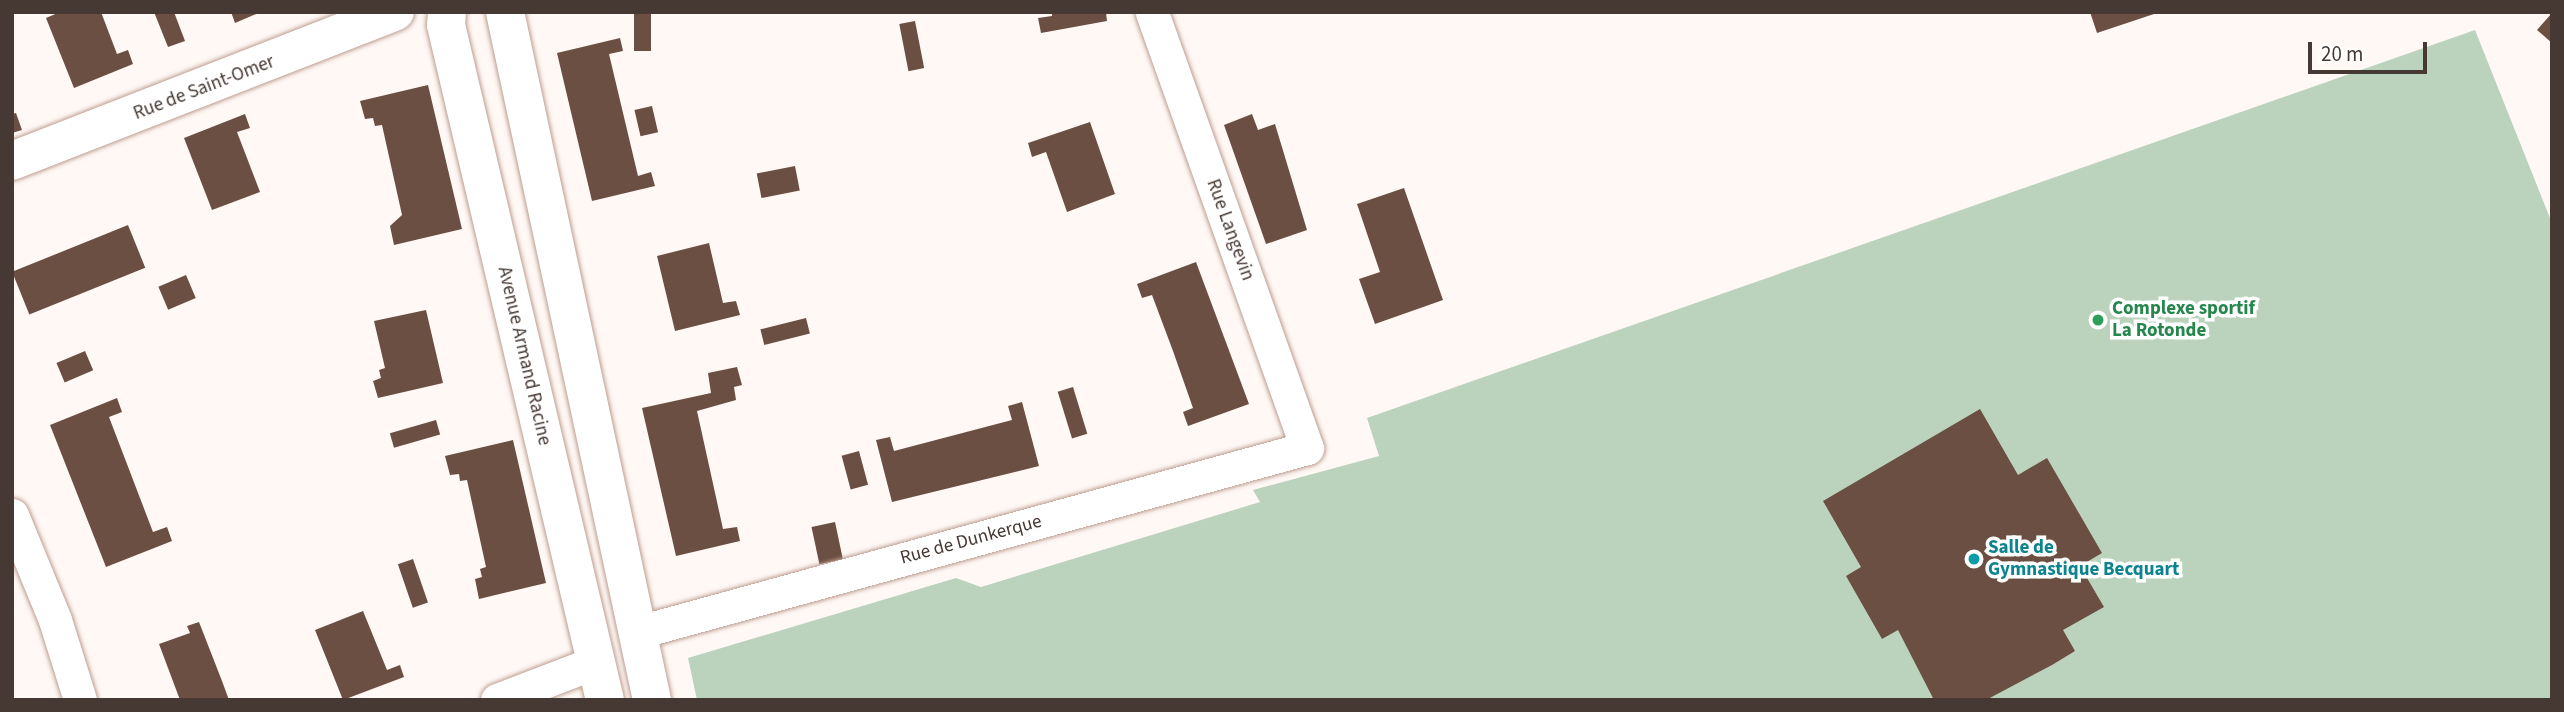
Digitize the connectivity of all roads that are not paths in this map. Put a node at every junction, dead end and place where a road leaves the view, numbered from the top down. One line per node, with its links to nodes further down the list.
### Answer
1 (395, 12): 5 (street, Rue de Saint-Omer)
2 (447, 12): 9 (street, Avenue Armand Racine)
3 (505, 12): 8 (street)
4 (1152, 12): 6 (street, Rue Langevin)
5 (12, 161)
6 (1307, 448): 8 (street, Rue de Dunkerque)
7 (12, 515): 10 (street)
8 (635, 633): 13 (street)
9 (596, 662): 11 (street); 12 (street, Avenue Armand Racine)
10 (80, 700)
11 (497, 700)
12 (606, 700)
13 (652, 700)

